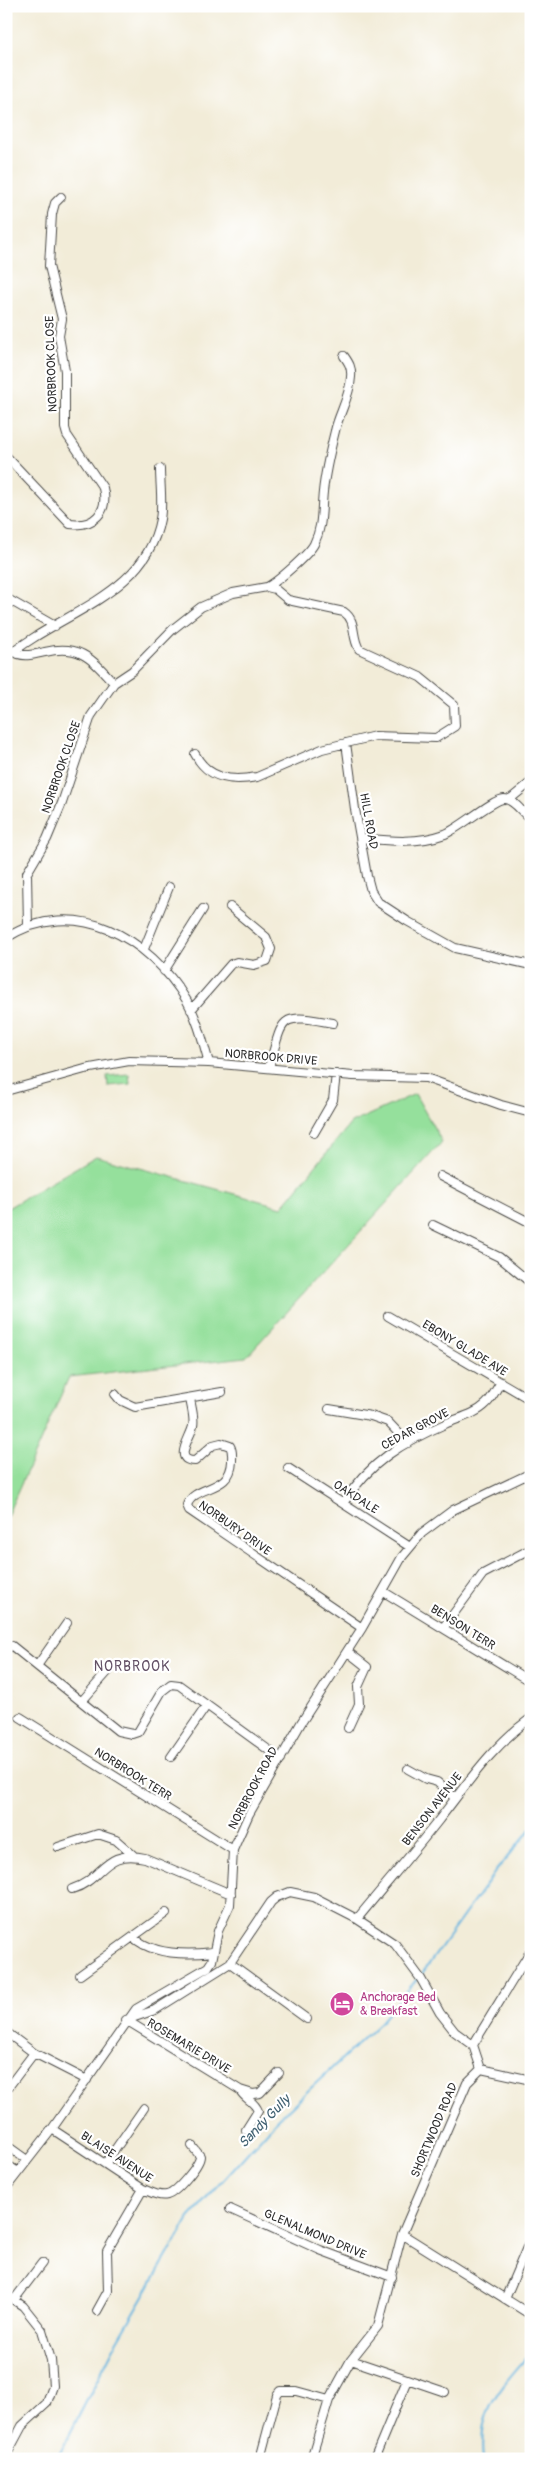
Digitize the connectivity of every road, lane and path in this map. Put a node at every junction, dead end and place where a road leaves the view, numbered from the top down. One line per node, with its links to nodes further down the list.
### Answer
1 (61, 197): 3 (street, NORBROOK CLOSE)
2 (344, 356): 5 (street)
3 (6, 456)
4 (160, 469): 7 (street)
5 (267, 587): 10 (street, NORBROOK CLOSE); 11 (street)
6 (6, 598): 7 (street)
7 (56, 626): 8 (street)
8 (15, 650): 9 (street); 10 (street)
9 (6, 658)
10 (114, 683): 20 (street, NORBROOK CLOSE)
11 (346, 743): 12 (street); 16 (street, HILL ROAD)
12 (195, 754)
13 (531, 782): 14 (street)
14 (509, 800): 15 (street); 16 (street)
15 (531, 820)
16 (362, 838): 23 (street, HILL ROAD)
17 (169, 887): 22 (street)
18 (230, 908): 25 (street)
19 (203, 909): 24 (street)
20 (28, 927): 21 (street); 22 (street)
21 (6, 938)
22 (144, 949): 24 (street)
23 (531, 965)
24 (164, 970): 25 (street)
25 (191, 1010): 27 (street)
26 (333, 1023): 28 (street)
27 (209, 1062): 28 (street, NORBROOK DRIVE); 30 (street, NORBROOK DRIVE)
28 (269, 1066): 29 (street, NORBROOK DRIVE)
29 (336, 1074): 31 (street, NORBROOK DRIVE); 32 (street)
30 (6, 1091)
31 (531, 1113)
32 (314, 1133)
33 (440, 1176): 34 (street)
34 (531, 1223)
35 (433, 1225): 36 (street)
36 (531, 1283)
37 (388, 1316): 38 (street, EBONY GLADE AVE)
38 (501, 1382): 42 (street, EBONY GLADE AVE); 44 (street, CEDAR GROVE)
39 (222, 1392): 41 (street)
40 (115, 1394): 41 (street)
41 (190, 1398): 52 (street, NORBURY DRIVE)
42 (531, 1400)
43 (329, 1409): 44 (street)
44 (408, 1443): 47 (street, CEDAR GROVE)
45 (288, 1468): 47 (street, OAKDALE)
46 (531, 1473): 48 (street, NORBROOK ROAD)
47 (344, 1502): 48 (street, OAKDALE)
48 (410, 1547): 50 (street, NORBROOK ROAD)
49 (531, 1549): 53 (street)
50 (384, 1592): 52 (street, NORBROOK ROAD); 53 (street, BENSON TERR)
51 (67, 1623): 56 (street)
52 (362, 1628): 55 (street, NORBROOK ROAD)
53 (443, 1628): 58 (street, BENSON TERR)
54 (12, 1646): 56 (street)
55 (348, 1652): 63 (street); 65 (street, NORBROOK ROAD)
56 (38, 1666): 59 (street)
57 (111, 1668): 59 (street)
58 (531, 1682)
59 (82, 1701): 60 (street)
60 (207, 1705): 64 (street); 65 (street)
61 (20, 1717): 69 (street, NORBROOK TERR)
62 (531, 1718): 67 (street, BENSON AVENUE)
63 (348, 1728)
64 (171, 1757)
65 (281, 1759): 69 (street, NORBROOK ROAD)
66 (408, 1768): 67 (street)
67 (455, 1798): 74 (street, BENSON AVENUE)
68 (58, 1847): 70 (street)
69 (233, 1850): 72 (street, NORBROOK ROAD)
70 (133, 1855): 71 (street); 72 (street)
71 (72, 1890)
72 (232, 1894): 77 (street, NORBROOK ROAD)
73 (166, 1913): 75 (street)
74 (358, 1919): 78 (street); 83 (street)
75 (133, 1937): 77 (street); 79 (street)
76 (531, 1950): 83 (street)
77 (213, 1952): 81 (street, NORBROOK ROAD)
78 (230, 1963): 80 (street); 81 (street)
79 (80, 1975)
80 (307, 2019)
81 (126, 2020): 87 (street, NORBROOK ROAD); 90 (street, ROSEMARIE DRIVE)
82 (6, 2032): 84 (street)
83 (473, 2045): 85 (street)
84 (34, 2053): 87 (street); 89 (street)
85 (481, 2069): 88 (street); 103 (street, SHORTWOOD ROAD)
86 (279, 2072): 90 (street)
87 (87, 2080): 92 (street, NORBROOK ROAD)
88 (531, 2080)
89 (6, 2090)
90 (240, 2090): 93 (street)
91 (144, 2108): 98 (street)
92 (52, 2129): 96 (street, NORBROOK ROAD); 98 (street, BLAISE AVENUE)
93 (246, 2130)
94 (6, 2145): 96 (street)
95 (192, 2146): 101 (street, BLAISE AVENUE)
96 (27, 2160): 99 (street, NORBROOK ROAD)
97 (6, 2164): 99 (street)
98 (105, 2164): 101 (street, BLAISE AVENUE)
99 (18, 2172): 100 (street, NORBROOK ROAD)
100 (6, 2188)
101 (144, 2189): 110 (street)
102 (230, 2209): 106 (street, GLENALMOND DRIVE)
103 (402, 2234): 106 (street, SHORTWOOD ROAD); 108 (street)
104 (531, 2238): 108 (street)
105 (42, 2263): 109 (street)
106 (392, 2278): 112 (street, SHORTWOOD ROAD)
107 (6, 2295): 109 (street)
108 (505, 2299): 111 (street)
109 (14, 2300): 116 (street)
110 (97, 2311)
111 (531, 2315)
112 (351, 2360): 113 (street); 115 (street, SHORTWOOD ROAD)
113 (407, 2380): 114 (street); 119 (street)
114 (445, 2392)
115 (329, 2400): 117 (street); 118 (street, SHORTWOOD ROAD)
116 (6, 2456)
117 (260, 2459)
118 (311, 2459)
119 (374, 2459)

